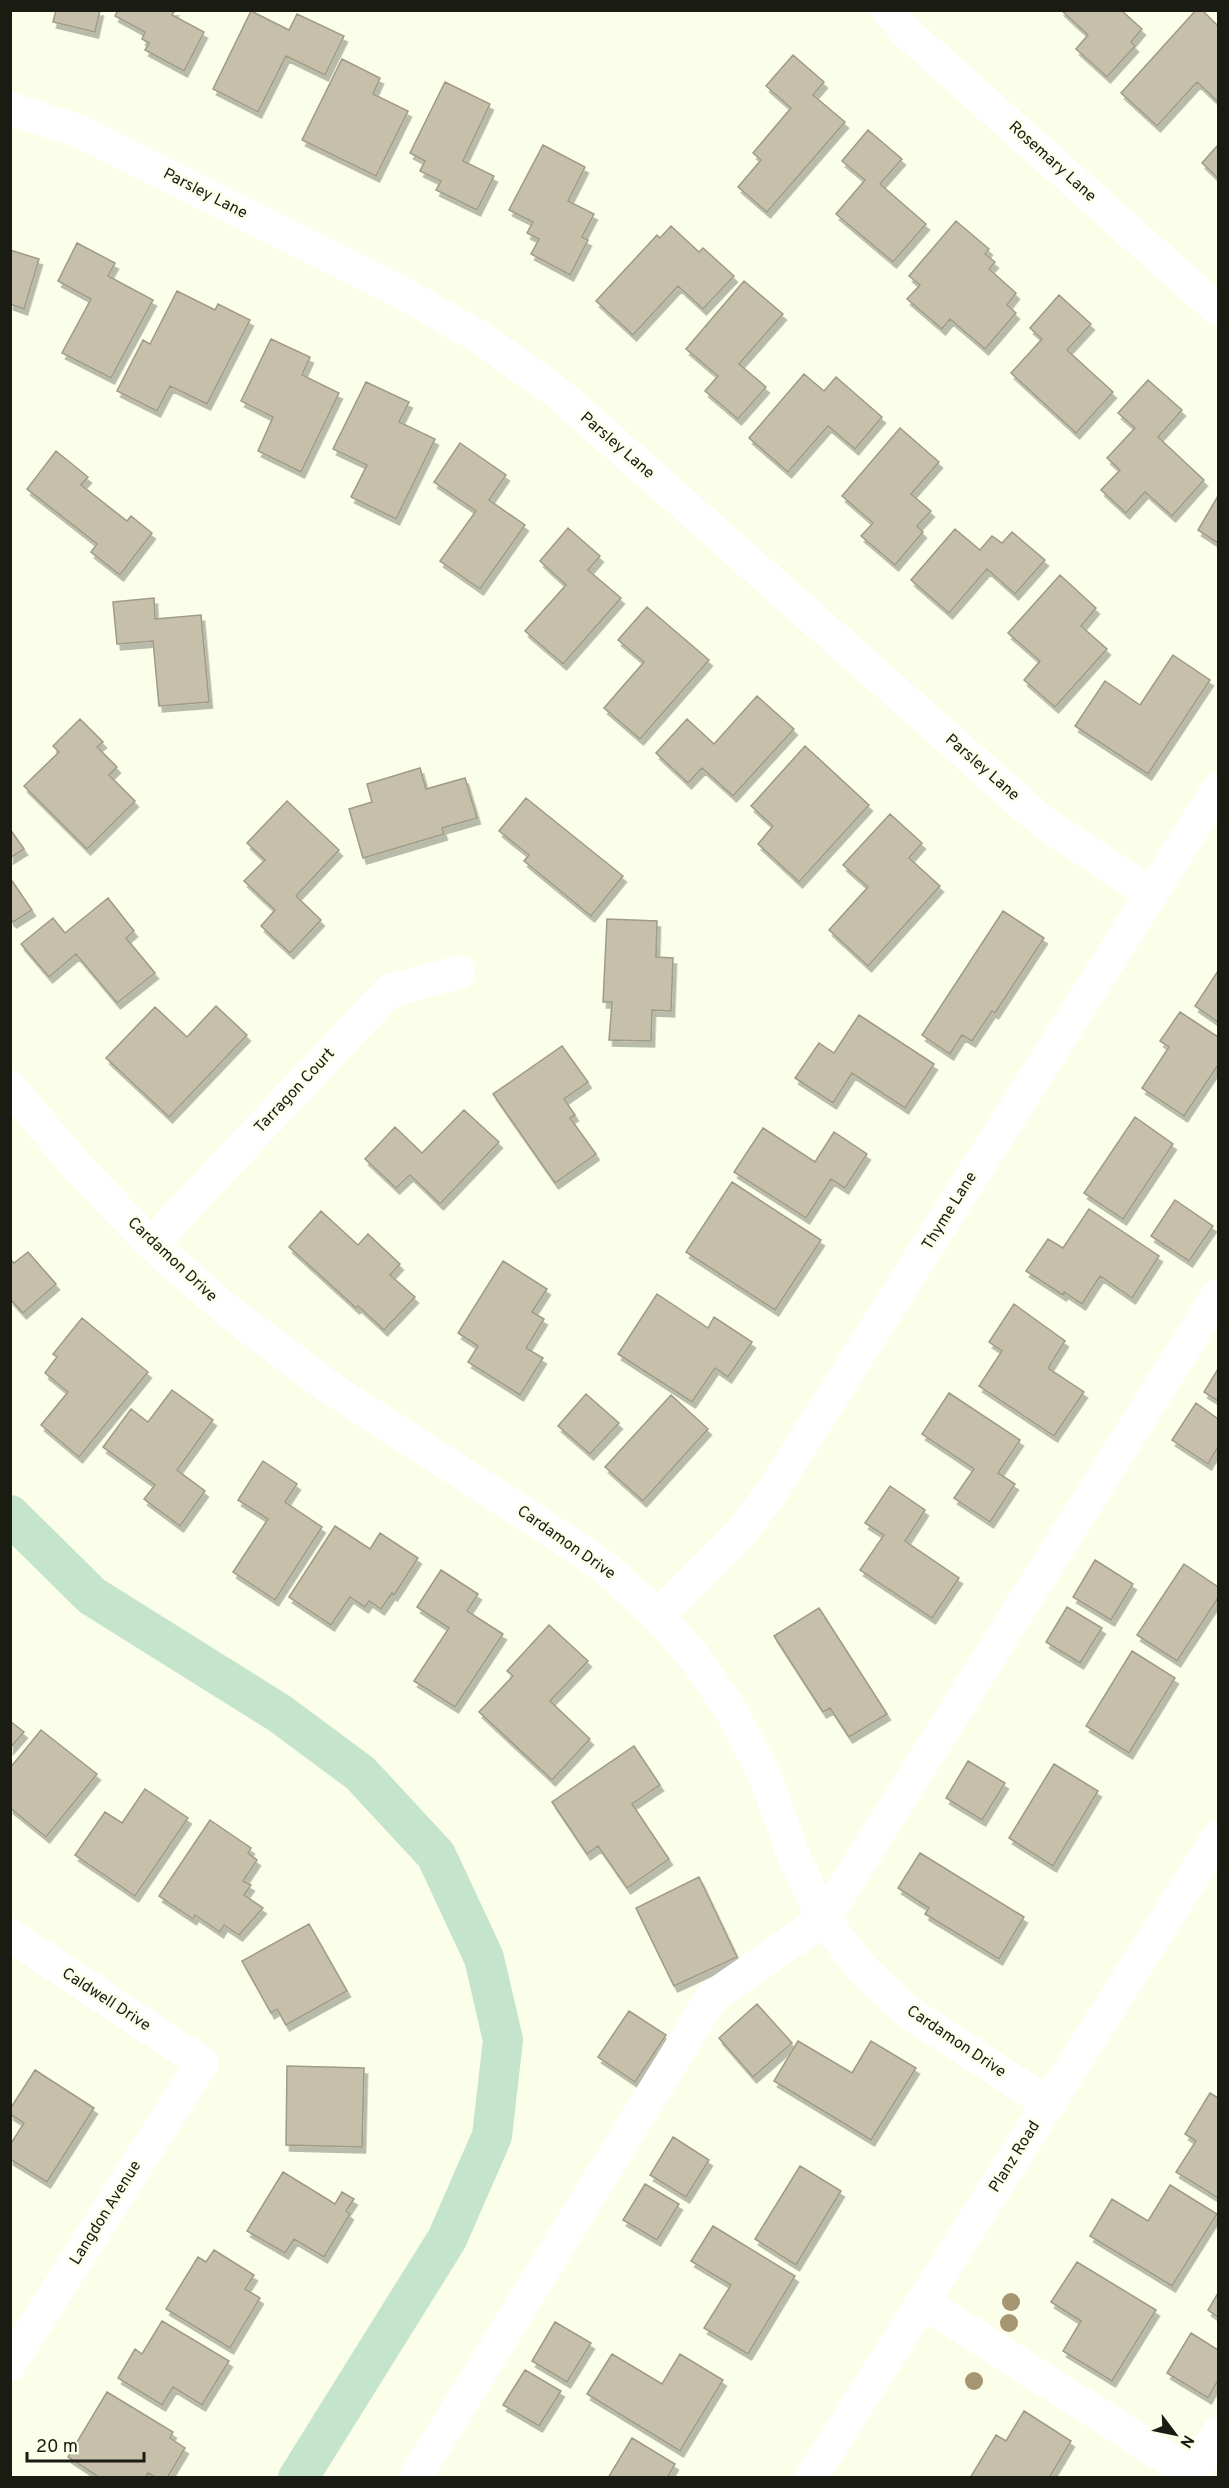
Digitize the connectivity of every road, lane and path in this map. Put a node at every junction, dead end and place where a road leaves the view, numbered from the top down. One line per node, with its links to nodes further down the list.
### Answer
1 (888, 10): 3 (street, Rosemary Lane)
2 (10, 109): 5 (street, Parsley Lane)
3 (1218, 310)
4 (1218, 789): 5 (street, Thyme Lane)
5 (1152, 894): 10 (street, Thyme Lane)
6 (459, 972): 8 (street, Tarragon Court)
7 (10, 1087): 8 (street, Cardamon Drive)
8 (151, 1244): 10 (street, Cardamon Drive)
9 (1218, 1295): 12 (street)
10 (658, 1616): 12 (street, Cardamon Drive)
11 (1218, 1837): 15 (street, Planz Road)
12 (824, 1919): 15 (street, Cardamon Drive); 20 (street)
13 (10, 1935): 14 (street, Caldwell Drive)
14 (202, 2063): 17 (street, Langdon Avenue)
15 (1049, 2104): 16 (street, Planz Road)
16 (922, 2302): 19 (street); 21 (street, Planz Road)
17 (10, 2364)
18 (1218, 2433): 19 (street)
19 (1191, 2476)
20 (414, 2478)
21 (811, 2478)

